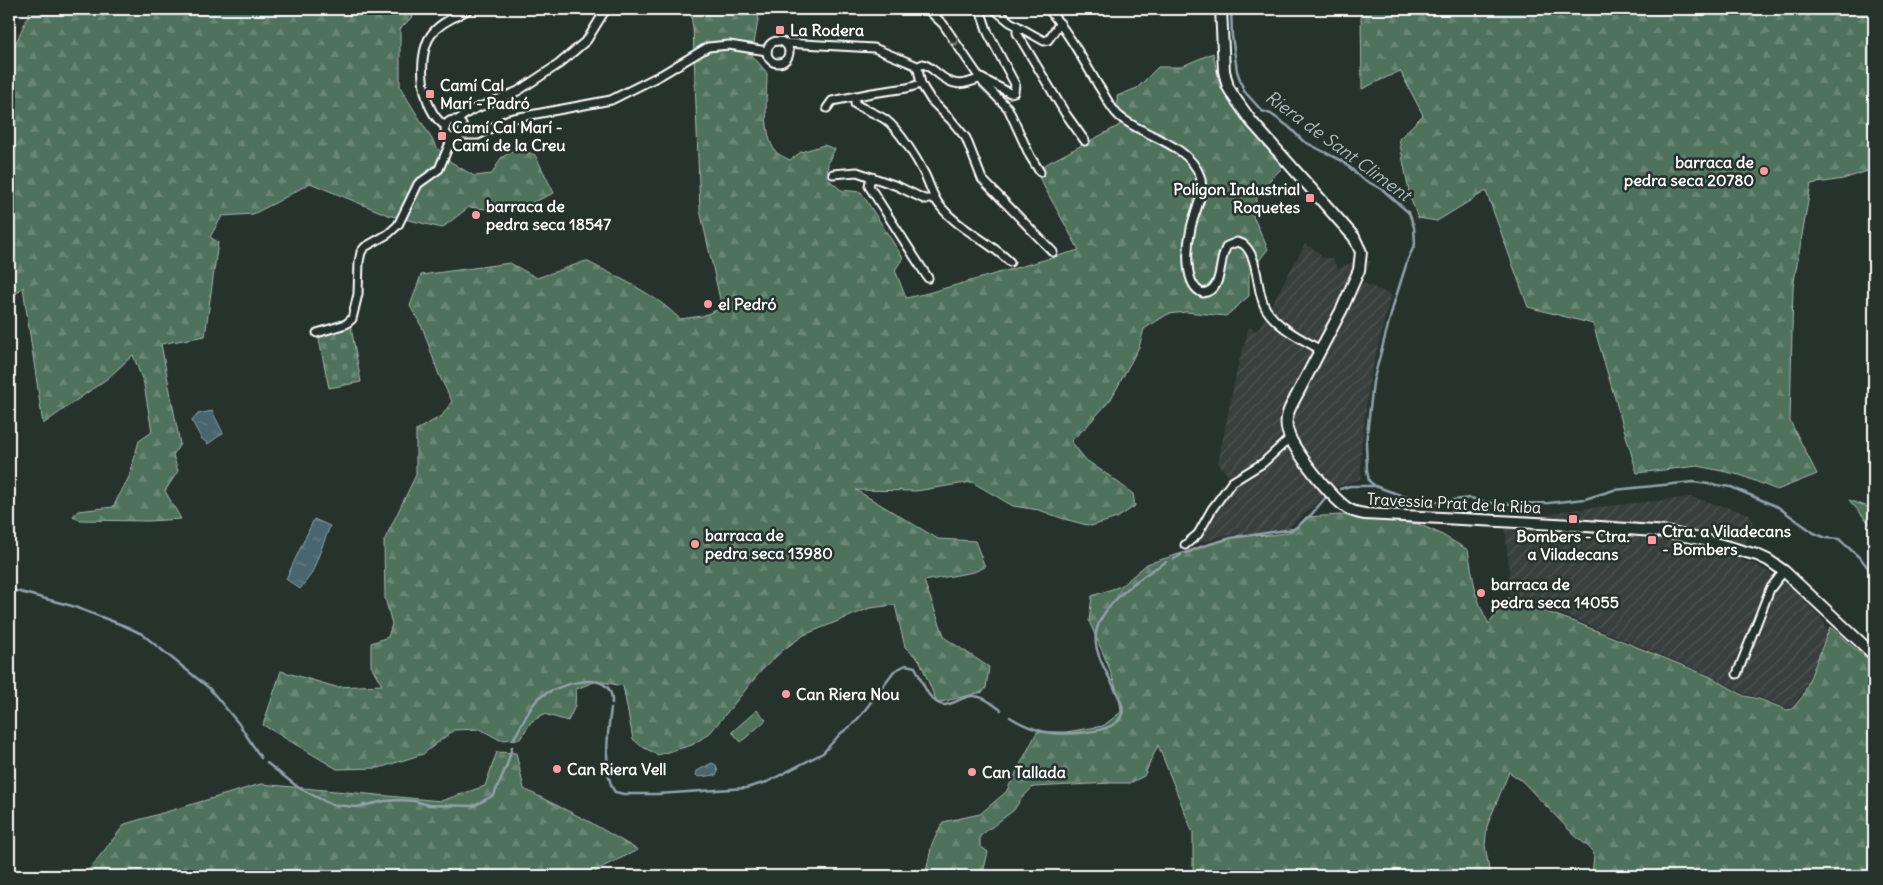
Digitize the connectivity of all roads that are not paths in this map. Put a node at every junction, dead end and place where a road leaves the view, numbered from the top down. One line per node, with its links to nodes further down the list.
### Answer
1 (469, 9): 18 (street)
2 (606, 9): 17 (street)
3 (927, 9): 13 (street, one-way to 13)
4 (980, 9): 13 (street)
5 (994, 9): 9 (street)
6 (1048, 9): 8 (street)
7 (1220, 9): 30 (street)
8 (1060, 23): 9 (street); 30 (street)
9 (1017, 26): 21 (street)
10 (785, 43): 11 (street); 11 (street); 12 (street)
11 (767, 51): 19 (street)
12 (917, 67): 13 (street); 14 (street)
13 (981, 78): 22 (street)
14 (920, 84): 15 (street); 26 (street)
15 (855, 96): 16 (street); 25 (street)
16 (827, 108)
17 (456, 121): 18 (street); 19 (street)
18 (446, 126): 20 (street)
19 (461, 135): 20 (street)
20 (452, 138): 29 (street)
21 (1085, 141)
22 (1040, 172)
23 (833, 174): 24 (street)
24 (874, 178): 25 (street); 28 (street)
25 (935, 199): 27 (street)
26 (1053, 252)
27 (1010, 262)
28 (928, 278)
29 (317, 333)
30 (1321, 350): 31 (street)
31 (1290, 438): 32 (street); 33 (street, Travessia Prat de la Riba)
32 (1185, 545)
33 (1784, 571): 34 (street, Travessia Prat de la Riba); 35 (street)
34 (1874, 655)
35 (1737, 674)

